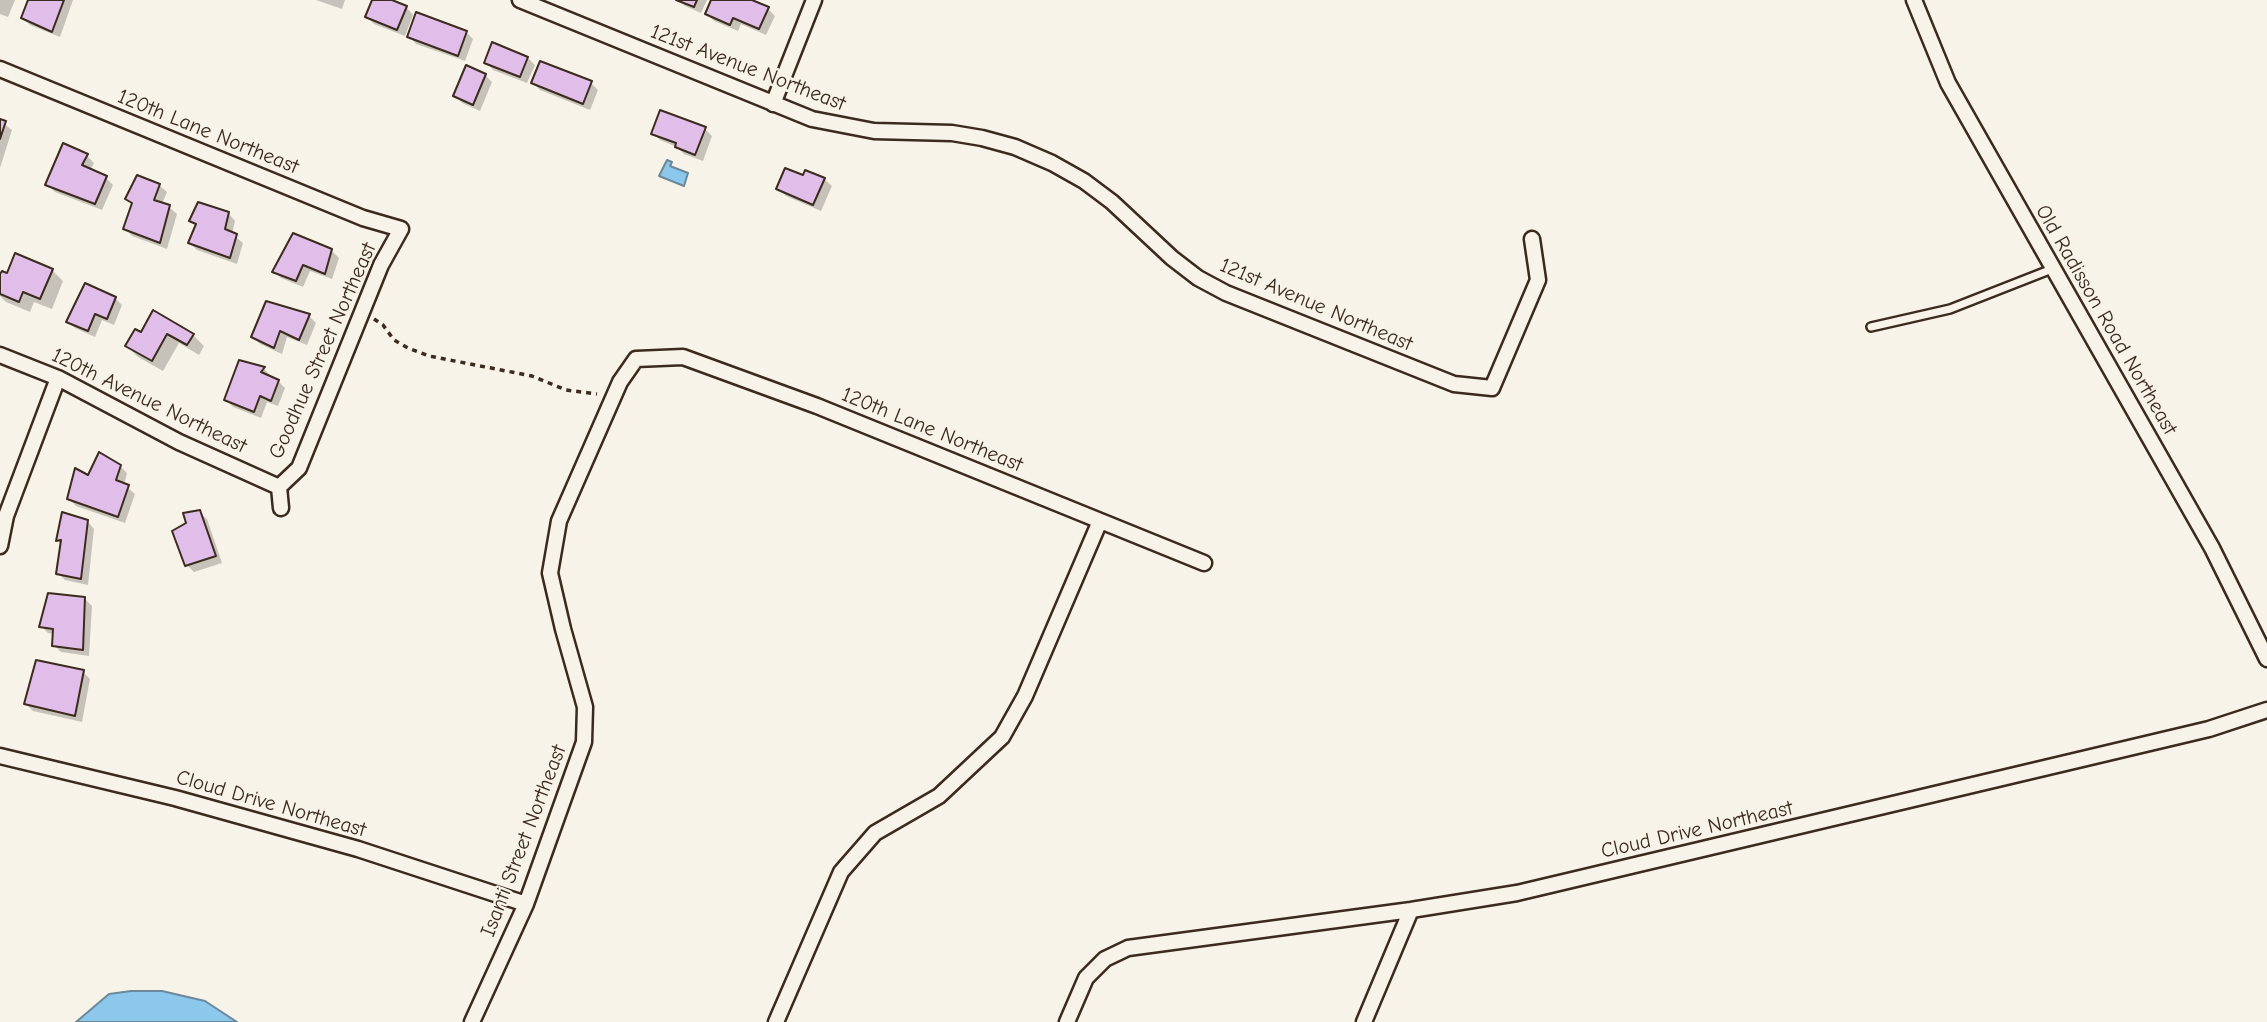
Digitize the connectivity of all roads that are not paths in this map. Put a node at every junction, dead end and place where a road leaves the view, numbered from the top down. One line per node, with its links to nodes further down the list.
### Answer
1 (520, 0): 5 (street, 121st Avenue Northeast)
2 (814, 0): 5 (street)
3 (1914, 0): 8 (street, Old Radisson Road Northeast)
4 (0, 69): 6 (street, 120th Lane Northeast)
5 (773, 104): 7 (street, 121st Avenue Northeast)
6 (401, 229): 13 (street, Goodhue Street Northeast)
7 (1532, 239)
8 (2052, 269): 9 (lane); 18 (street, Old Radisson Road Northeast)
9 (1871, 327)
10 (0, 355): 12 (street, 120th Avenue Northeast)
11 (639, 359): 15 (street, 120th Lane Northeast); 21 (street, Isanti Street Northeast)
12 (58, 378): 13 (street, 120th Avenue Northeast); 16 (street)
13 (279, 487): 14 (street)
14 (281, 508)
15 (1100, 521): 17 (street, 120th Lane Northeast); 24 (street)
16 (0, 547)
17 (1204, 563)
18 (2267, 659)
19 (2267, 710): 22 (street, Cloud Drive Northeast)
20 (0, 756): 21 (street, Cloud Drive Northeast)
21 (526, 904): 23 (street, Isanti Street Northeast)
22 (1410, 910): 25 (street, Cloud Drive Northeast); 26 (street)
23 (472, 1022)
24 (776, 1022)
25 (1067, 1022)
26 (1364, 1022)

